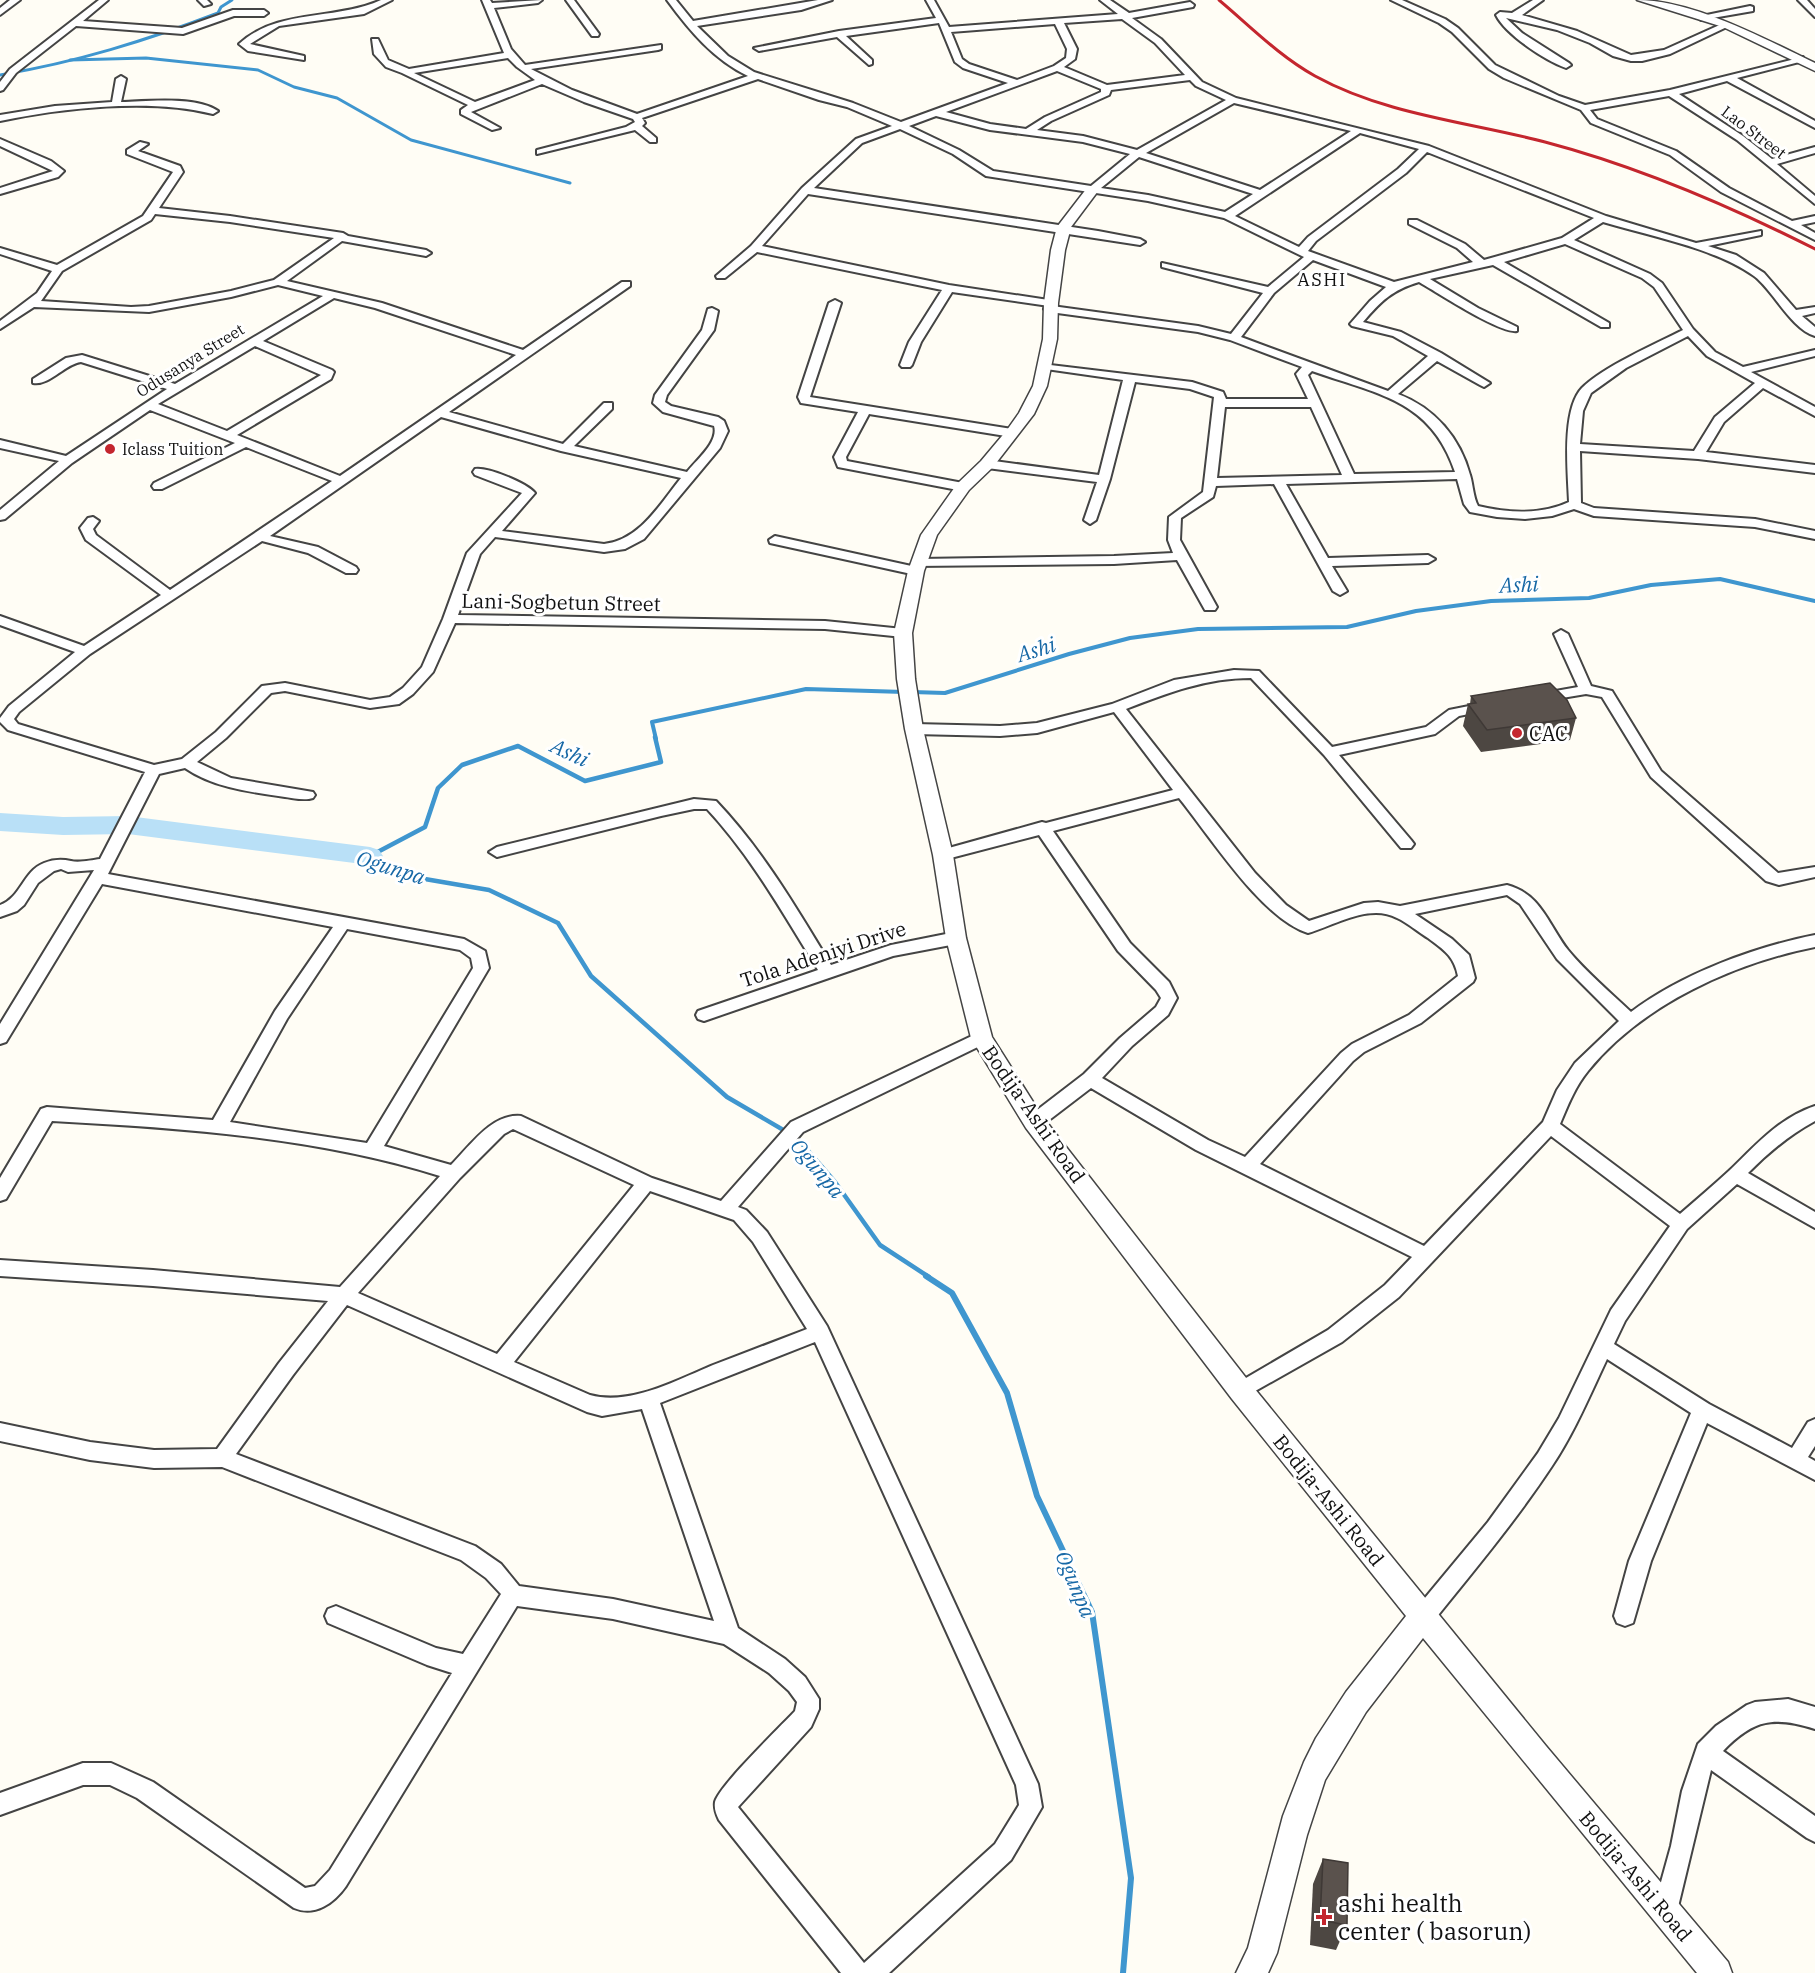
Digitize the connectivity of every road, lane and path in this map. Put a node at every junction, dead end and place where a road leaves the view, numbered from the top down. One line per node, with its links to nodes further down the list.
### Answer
1 (16, 0): 18 (street)
2 (104, 0): 26 (street)
3 (388, 0): 36 (street)
4 (538, 0): 15 (street)
5 (570, 0): 30 (street)
6 (670, 0): 27 (street)
7 (840, 0): 14 (street)
8 (930, 0): 24 (street)
9 (1104, 0): 21 (street)
10 (1395, 0): 56 (street)
11 (1539, 0): 22 (street)
12 (1643, 0): 23 (street)
13 (1802, 0): 20 (street)
14 (827, 1): 27 (street)
15 (487, 3): 35 (street)
16 (1190, 5): 21 (street)
17 (1750, 9): 23 (street)
18 (0, 12)
19 (264, 13): 26 (street)
20 (1815, 14)
21 (1125, 15): 25 (street); 45 (street)
22 (1515, 15): 28 (street); 39 (street)
23 (1701, 17): 28 (street)
24 (942, 20): 29 (street); 31 (street)
25 (1058, 21): 29 (street); 42 (street)
26 (73, 23): 50 (street)
27 (692, 24): 44 (street)
28 (1727, 25): 37 (street)
29 (946, 30): 49 (street)
30 (595, 34)
31 (838, 34): 34 (street); 38 (street)
32 (375, 41): 43 (street)
33 (658, 47): 41 (street)
34 (759, 48)
35 (510, 55): 41 (street); 43 (street)
36 (301, 58)
37 (1800, 60): 40 (street); 46 (street)
38 (869, 62)
39 (1566, 65)
40 (1815, 67)
41 (523, 68): 48 (street)
42 (1057, 68): 49 (street); 51 (street)
43 (407, 71): 55 (street)
44 (755, 77): 60 (street); 62 (street)
45 (1191, 77): 51 (street); 53 (street)
46 (1729, 78): 52 (street); 61 (street)
47 (121, 79): 54 (street)
48 (544, 80): 55 (street); 60 (street)
49 (1015, 82): 58 (street)
50 (0, 88)
51 (1106, 88): 65 (street)
52 (1671, 93): 56 (street); 73 (street, Lao Street)
53 (1233, 100): 64 (street); 72 (street, Bodija-Ashi Road)
54 (116, 105): 57 (street); 59 (street)
55 (475, 105): 63 (street)
56 (1584, 108): 84 (street)
57 (213, 111)
58 (937, 113): 62 (street); 65 (street)
59 (0, 118)
60 (637, 121): 66 (street); 71 (street)
61 (1815, 125)
62 (901, 126): 74 (street); 76 (street)
63 (495, 128)
64 (1359, 130): 69 (street); 77 (street)
65 (1029, 131): 72 (street)
66 (653, 140)
67 (0, 142): 75 (street)
68 (143, 144): 79 (street)
69 (1426, 148): 81 (street); 95 (street)
70 (1815, 150): 73 (street)
71 (540, 152)
72 (1137, 153): 76 (street, Bodija-Ashi Road); 77 (street)
73 (1770, 163): 78 (street, Lao Street)
74 (806, 190): 85 (street); 92 (street)
75 (0, 191)
76 (1092, 191): 80 (street); 85 (street, Bodija-Ashi Road)
77 (1260, 193): 80 (street)
78 (1815, 201)
79 (154, 211): 88 (street); 99 (street)
80 (1227, 216): 95 (street)
81 (1602, 218): 89 (street); 91 (street)
82 (1815, 219): 84 (street)
83 (1413, 222): 97 (street)
84 (1792, 224): 87 (street)
85 (1064, 227): 90 (street); 110 (street, Bodija-Ashi Road)
86 (1757, 233): 91 (street)
87 (1815, 237)
88 (341, 238): 94 (street); 102 (street)
89 (1566, 240): 96 (street); 117 (street)
90 (1140, 242)
91 (1695, 246): 113 (street)
92 (755, 248): 100 (street); 105 (street)
93 (0, 251): 99 (street)
94 (426, 253)
95 (1306, 254): 104 (street); 106 (street)
96 (1495, 261): 97 (street); 114 (street)
97 (1482, 264): 101 (street)
98 (1166, 265): 106 (street)
99 (58, 269): 109 (street)
100 (721, 276)
101 (1420, 278): 104 (street); 116 (street)
102 (278, 282): 107 (street); 109 (street)
103 (626, 284): 122 (street)
104 (1394, 285): 123 (street)
105 (949, 288): 110 (street); 124 (street)
106 (1270, 291): 119 (street)
107 (333, 294): 120 (street, Odusanya Street); 122 (street)
108 (835, 303): 138 (street)
109 (34, 304): 115 (street)
110 (1051, 306): 119 (street); 125 (street, Bodija-Ashi Road)
111 (1815, 310): 113 (street)
112 (712, 311): 153 (street)
113 (1793, 314): 118 (street)
114 (1605, 325)
115 (0, 326)
116 (1514, 329)
117 (1689, 331): 127 (street); 145 (street)
118 (1815, 333)
119 (1234, 338): 126 (street)
120 (253, 341): 132 (street, Odusanya Street); 142 (street)
121 (1815, 353): 127 (street)
122 (525, 354): 140 (street)
123 (1437, 355): 130 (street); 133 (street)
124 (906, 365)
125 (1046, 366): 128 (street); 141 (street, Bodija-Ashi Road)
126 (1310, 366): 133 (street); 135 (street)
127 (1740, 371): 131 (street)
128 (1130, 377): 134 (street); 155 (street)
129 (37, 381): 132 (street)
130 (1484, 383)
131 (1761, 384): 139 (street); 147 (street)
132 (174, 388): 136 (street, Odusanya Street)
133 (1391, 394): 152 (street)
134 (1220, 403): 135 (street); 158 (street)
135 (1317, 403): 154 (street)
136 (149, 405): 142 (street); 148 (street, Odusanya Street)
137 (608, 406): 146 (street)
138 (864, 411): 141 (street); 160 (street)
139 (1815, 412)
140 (440, 413): 146 (street); 156 (street)
141 (1012, 433): 149 (street, Bodija-Ashi Road)
142 (229, 435): 143 (street)
143 (247, 442): 156 (street); 159 (street)
144 (0, 444): 148 (street)
145 (1574, 447): 147 (street); 161 (street)
146 (564, 448): 153 (street)
147 (1698, 455): 150 (street)
148 (68, 460): 162 (street, Odusanya Street)
149 (987, 464): 155 (street); 160 (street, Bodija-Ashi Road)
150 (1815, 469)
151 (479, 472): 165 (street)
152 (1464, 475): 154 (street); 161 (street)
153 (689, 476): 165 (street)
154 (1349, 477): 157 (street)
155 (1104, 479): 163 (street)
156 (340, 480): 167 (street)
157 (1278, 480): 158 (street); 171 (street)
158 (1210, 482): 169 (street)
159 (158, 486)
160 (963, 487): 172 (street, Bodija-Ashi Road)
161 (1575, 504): 166 (street)
162 (0, 516)
163 (1090, 520)
164 (93, 521): 175 (street)
165 (491, 533): 177 (street)
166 (1815, 535)
167 (260, 537): 173 (street); 175 (street)
168 (775, 540): 172 (street)
169 (1180, 556): 172 (street); 176 (street)
170 (1428, 558): 171 (street)
171 (1324, 562): 174 (street)
172 (917, 567): 179 (street, Bodija-Ashi Road)
173 (351, 570)
174 (1340, 591)
175 (169, 595): 181 (street)
176 (1210, 607)
177 (450, 619): 179 (street, Lani-Sogbetun Street); 188 (street, Lani-Sogbetun Street)
178 (0, 620): 181 (street)
179 (903, 633): 186 (street, Bodija-Ashi Road)
180 (1561, 634): 182 (street)
181 (85, 651): 189 (street)
182 (1586, 690): 183 (street); 197 (street)
183 (1528, 699)
184 (1505, 703): 187 (street)
185 (1117, 707): 186 (street); 187 (street); 190 (street)
186 (914, 729): 195 (street, Bodija-Ashi Road)
187 (1329, 752): 193 (street)
188 (188, 762): 189 (street); 191 (street)
189 (154, 770): 196 (street)
190 (1183, 792): 192 (street); 199 (street)
191 (308, 795)
192 (1042, 827): 195 (street); 208 (street)
193 (1406, 844)
194 (497, 852): 203 (street)
195 (943, 855): 201 (street, Bodija-Ashi Road)
196 (102, 871): 198 (street); 200 (street); 206 (street)
197 (1815, 872)
198 (0, 911)
199 (1400, 912): 205 (street); 214 (street)
200 (344, 922): 212 (street); 213 (street)
201 (956, 938): 203 (street, Tola Adeniyi Drive); 207 (street, Bodija-Ashi Road)
202 (1813, 944): 205 (street)
203 (827, 972): 204 (street, Tola Adeniyi Drive)
204 (704, 1015)
205 (1630, 1021): 211 (street)
206 (0, 1038)
207 (982, 1038): 210 (street, Bodija-Ashi Road); 219 (street)
208 (1090, 1079): 210 (street); 214 (street)
209 (1815, 1113): 216 (street)
210 (1035, 1122): 228 (street, Bodija-Ashi Road)
211 (1550, 1126): 221 (street); 222 (street)
212 (218, 1127): 213 (street); 218 (street)
213 (372, 1150): 215 (street)
214 (1248, 1166): 222 (street)
215 (454, 1173): 217 (street); 224 (street)
216 (1736, 1175): 220 (street); 221 (street)
217 (646, 1184): 219 (street); 227 (street)
218 (0, 1194)
219 (725, 1209): 225 (street)
220 (1815, 1221)
221 (1681, 1224): 226 (street)
222 (1427, 1256): 228 (street)
223 (0, 1268): 224 (street)
224 (344, 1295): 227 (street); 233 (street)
225 (820, 1332): 229 (street); 248 (street)
226 (1602, 1346): 230 (street); 239 (street)
227 (501, 1364): 229 (street)
228 (1241, 1391): 239 (street, Bodija-Ashi Road)
229 (649, 1399): 240 (street)
230 (1702, 1410): 234 (street); 238 (street)
231 (1815, 1428): 234 (street)
232 (0, 1432): 233 (street)
233 (222, 1458): 236 (street)
234 (1796, 1459): 235 (street)
235 (1815, 1471)
236 (512, 1595): 240 (street); 241 (street)
237 (336, 1616): 241 (street)
238 (1625, 1616)
239 (1424, 1617): 246 (street, Bodija-Ashi Road); 249 (street)
240 (729, 1635): 247 (street)
241 (468, 1666): 244 (street)
242 (1815, 1718): 243 (street)
243 (1706, 1752): 245 (street); 246 (street)
244 (0, 1804)
245 (1815, 1830)
246 (1665, 1911): 250 (street, Bodija-Ashi Road)
247 (856, 1973)
248 (871, 1973)
249 (1251, 1973)
250 (1717, 1973)

